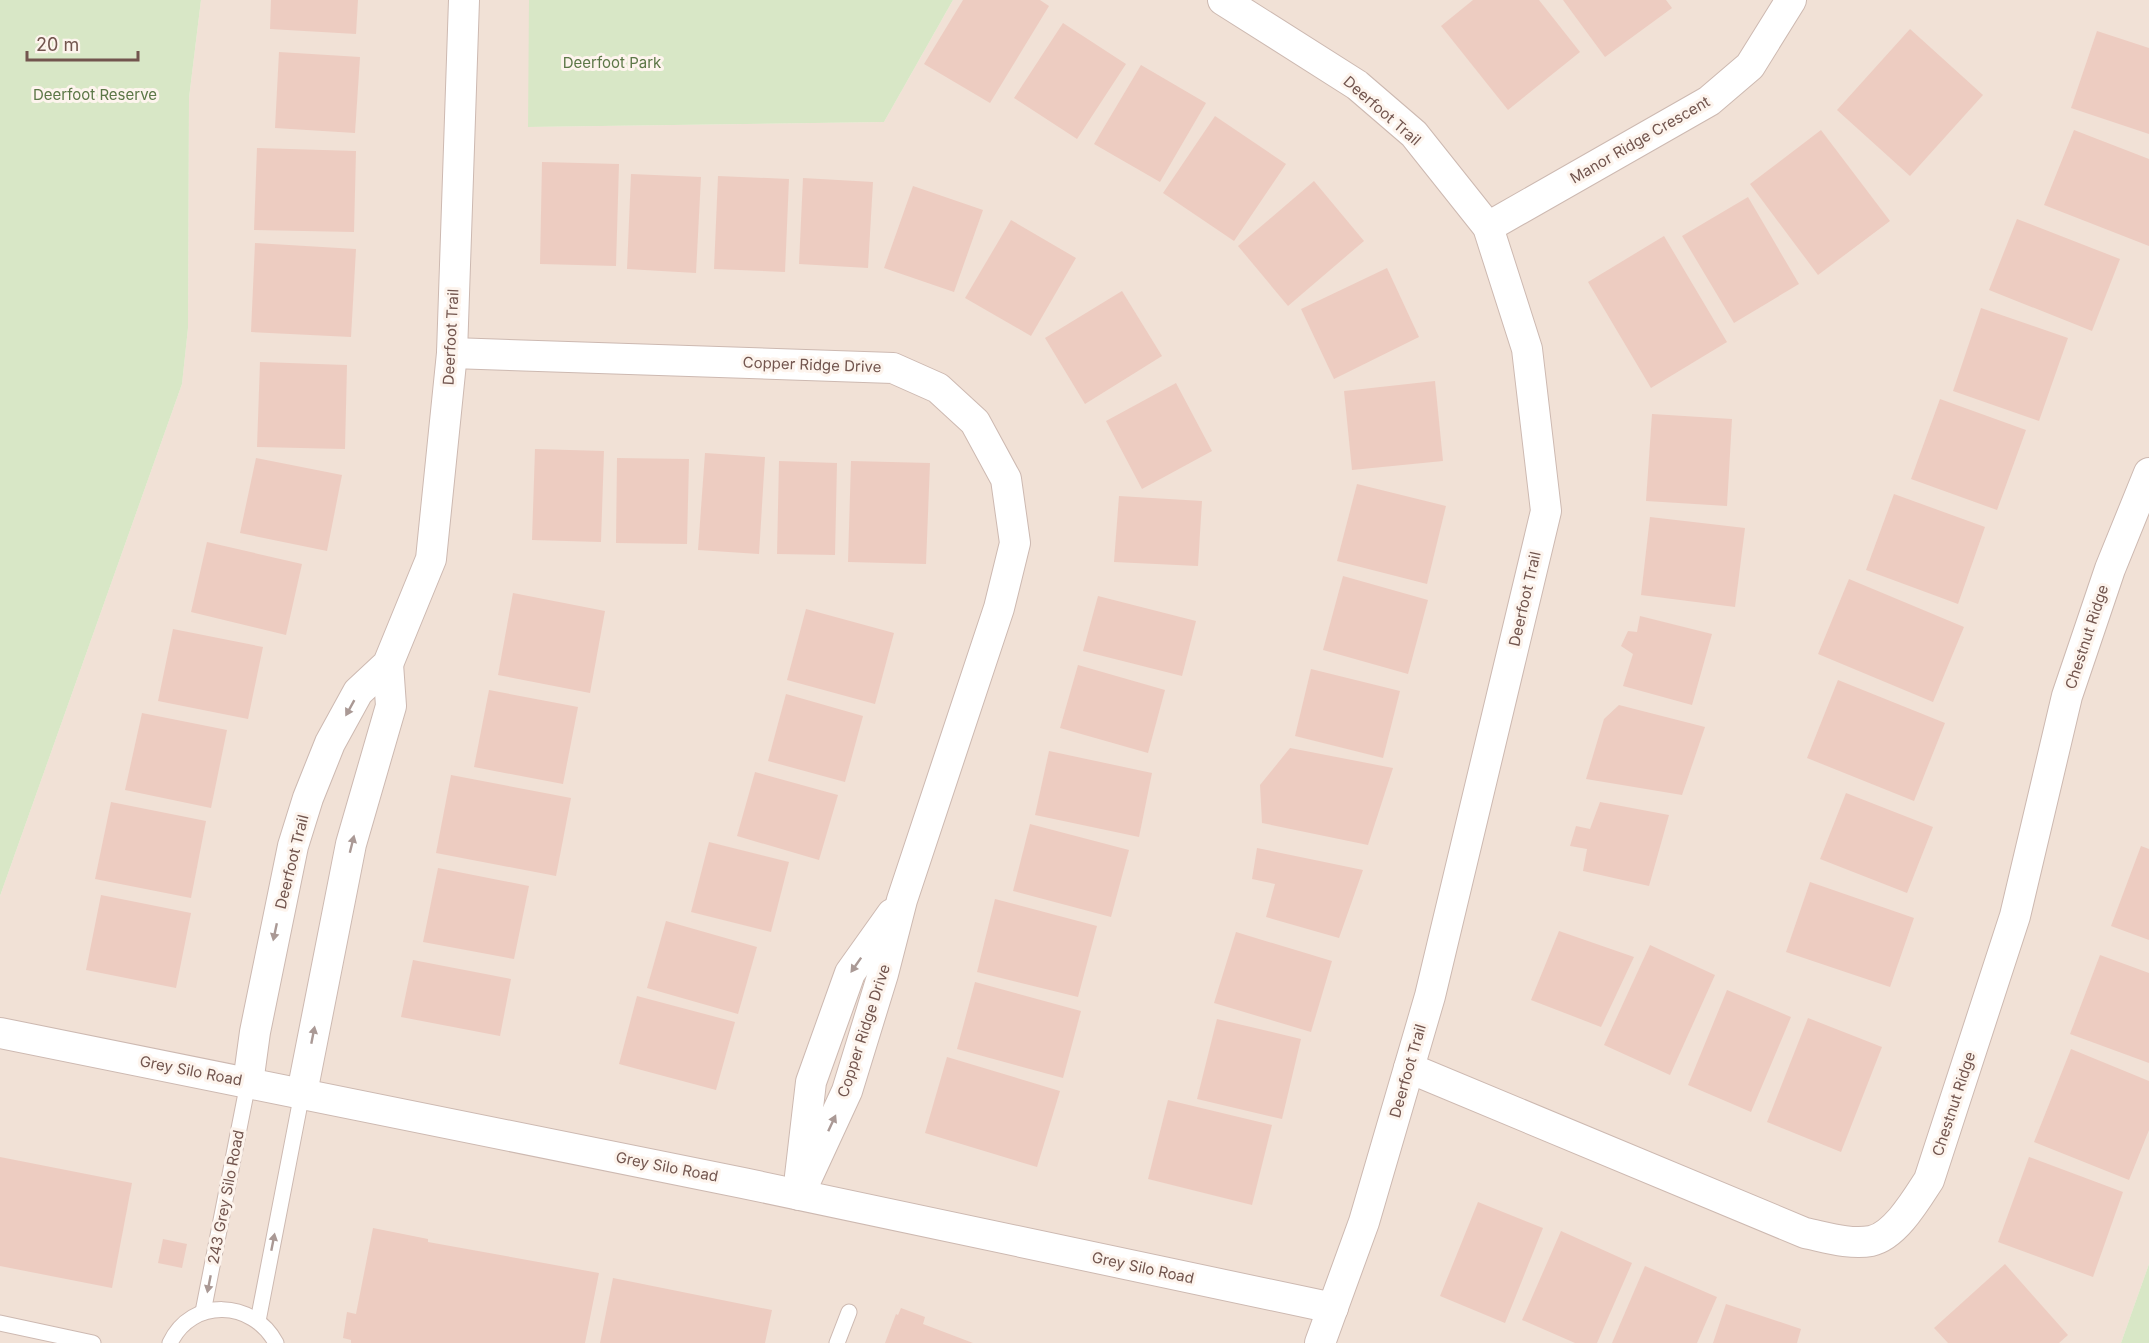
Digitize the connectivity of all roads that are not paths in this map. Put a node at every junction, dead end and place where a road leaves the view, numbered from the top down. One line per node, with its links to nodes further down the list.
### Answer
1 (464, 0): 5 (street, Deerfoot Trail)
2 (1223, 0): 4 (street, Deerfoot Trail)
3 (1791, 0): 4 (street, Manor Ridge Crescent)
4 (1488, 227): 9 (street, Deerfoot Trail)
5 (452, 353): 7 (street, Deerfoot Trail); 12 (street, Copper Ridge Drive)
6 (2149, 472): 9 (street, Chestnut Ridge)
7 (388, 664): 10 (street, Deerfoot Trail, one-way to 10); 11 (street, Deerfoot Trail, one-way to 7)
8 (0, 1033): 10 (street, Grey Silo Road)
9 (1408, 1068): 13 (street, Deerfoot Trail)
10 (248, 1083): 11 (street, Grey Silo Road); 14 (lane, 243 Grey Silo Road, one-way to 14)
11 (302, 1093): 12 (street, Grey Silo Road); 16 (lane, one-way to 11)
12 (798, 1195): 13 (street, Grey Silo Road)
13 (1333, 1308): 22 (street, Deerfoot Trail)
14 (203, 1312): 16 (lane); 19 (lane)
15 (849, 1312): 21 (lane)
16 (258, 1321): 20 (lane)
17 (0, 1323): 18 (lane)
18 (93, 1343)
19 (170, 1343)
20 (276, 1343)
21 (837, 1343)
22 (1320, 1343)

